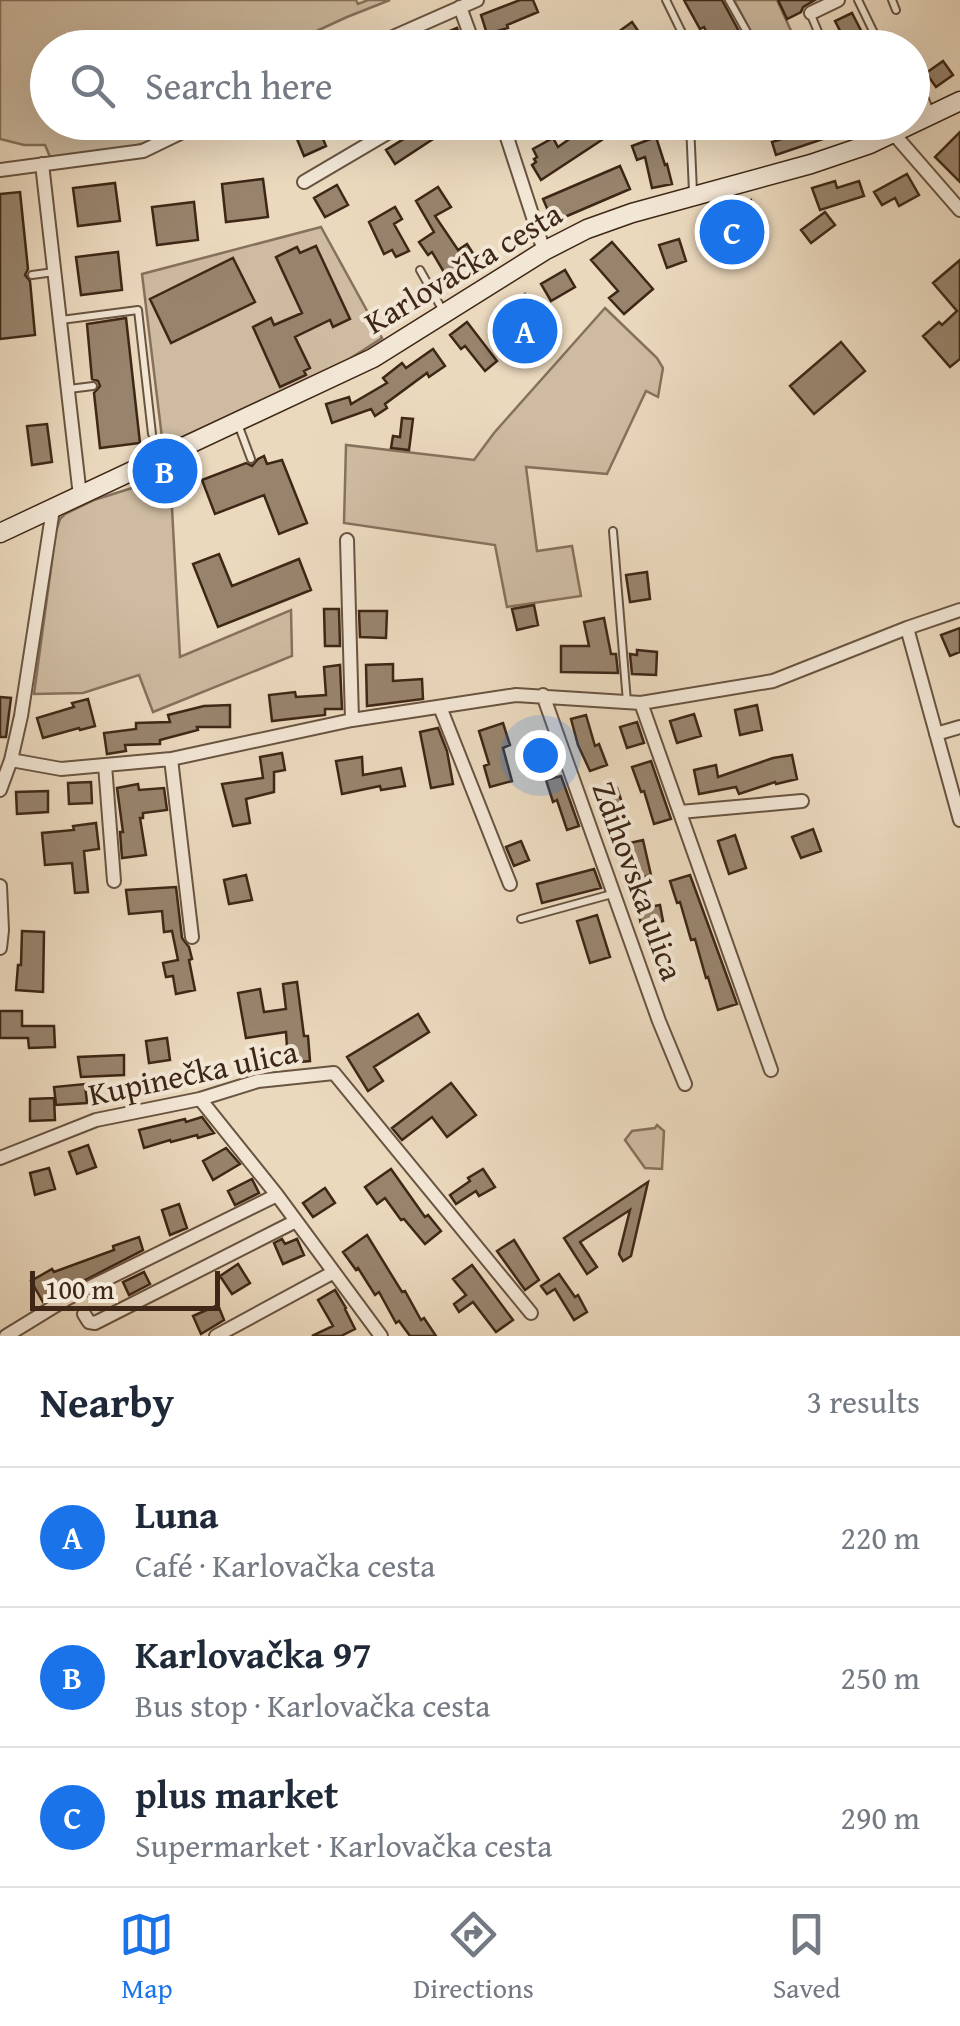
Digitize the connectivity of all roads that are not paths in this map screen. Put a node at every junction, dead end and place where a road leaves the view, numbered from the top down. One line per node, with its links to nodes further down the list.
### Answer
1 (476, 0): 7 (street)
2 (666, 0): 12 (lane)
3 (730, 0): 13 (lane)
4 (837, 0): 9 (street)
5 (858, 0): 15 (lane)
6 (892, 0): 8 (lane)
7 (460, 7): 10 (street); 11 (street)
8 (896, 10)
9 (811, 13): 14 (lane)
10 (408, 30)
11 (468, 30)
12 (681, 30)
13 (746, 30)
14 (818, 30)
15 (873, 30)
16 (960, 101): 17 (street, Karlovačka cesta)
17 (931, 115)
18 (166, 140): 24 (street)
19 (375, 140): 26 (street)
20 (508, 140): 29 (street)
21 (691, 140): 27 (lane)
22 (878, 140): 27 (street, Karlovačka cesta)
23 (899, 140): 28 (street)
24 (42, 164): 25 (street); 31 (street)
25 (0, 170)
26 (304, 182)
27 (694, 198): 29 (street, Karlovačka cesta)
28 (960, 210)
29 (544, 252): 33 (street, Karlovačka cesta)
30 (420, 270): 33 (lane)
31 (54, 272): 32 (lane); 34 (street)
32 (32, 275)
33 (445, 315): 37 (street, Karlovačka cesta)
34 (60, 320): 36 (street); 38 (lane)
35 (92, 386): 36 (lane)
36 (68, 389): 40 (street)
37 (238, 423): 39 (lane); 40 (street, Karlovačka cesta)
38 (152, 434)
39 (251, 459)
40 (80, 496): 41 (street, Karlovačka cesta)
41 (53, 508): 43 (street, Karlovačka cesta); 54 (street)
42 (613, 531): 48 (lane)
43 (0, 533)
44 (347, 540): 50 (street)
45 (960, 610): 46 (street)
46 (907, 628): 48 (street); 52 (street)
47 (543, 695): 48 (street); 49 (street); 63 (street, Zdihovska ulica)
48 (634, 702): 58 (street, Zdihovska ulica)
49 (440, 707): 50 (street); 61 (street)
50 (352, 720): 53 (street)
51 (960, 727): 52 (street)
52 (936, 734): 59 (street)
53 (171, 759): 55 (street); 65 (street)
54 (11, 760): 55 (street); 56 (street)
55 (105, 765): 60 (street)
56 (0, 790)
57 (802, 800): 58 (street)
58 (680, 812): 67 (street, Zdihovska ulica)
59 (960, 820)
60 (114, 881)
61 (510, 884)
62 (0, 886): 66 (street)
63 (613, 894): 64 (lane); 68 (street, Zdihovska ulica)
64 (521, 918)
65 (192, 937)
66 (0, 948)
67 (771, 1070)
68 (685, 1084)
69 (200, 1099): 70 (street, Kupinečka ulica); 71 (street); 74 (street, Kupinečka ulica)
70 (0, 1158)
71 (276, 1196): 72 (street); 76 (street)
72 (296, 1221): 73 (street); 75 (street)
73 (334, 1272): 77 (street); 78 (street)
74 (531, 1313)
75 (84, 1314)
76 (6, 1336)
77 (216, 1336)
78 (382, 1336)

